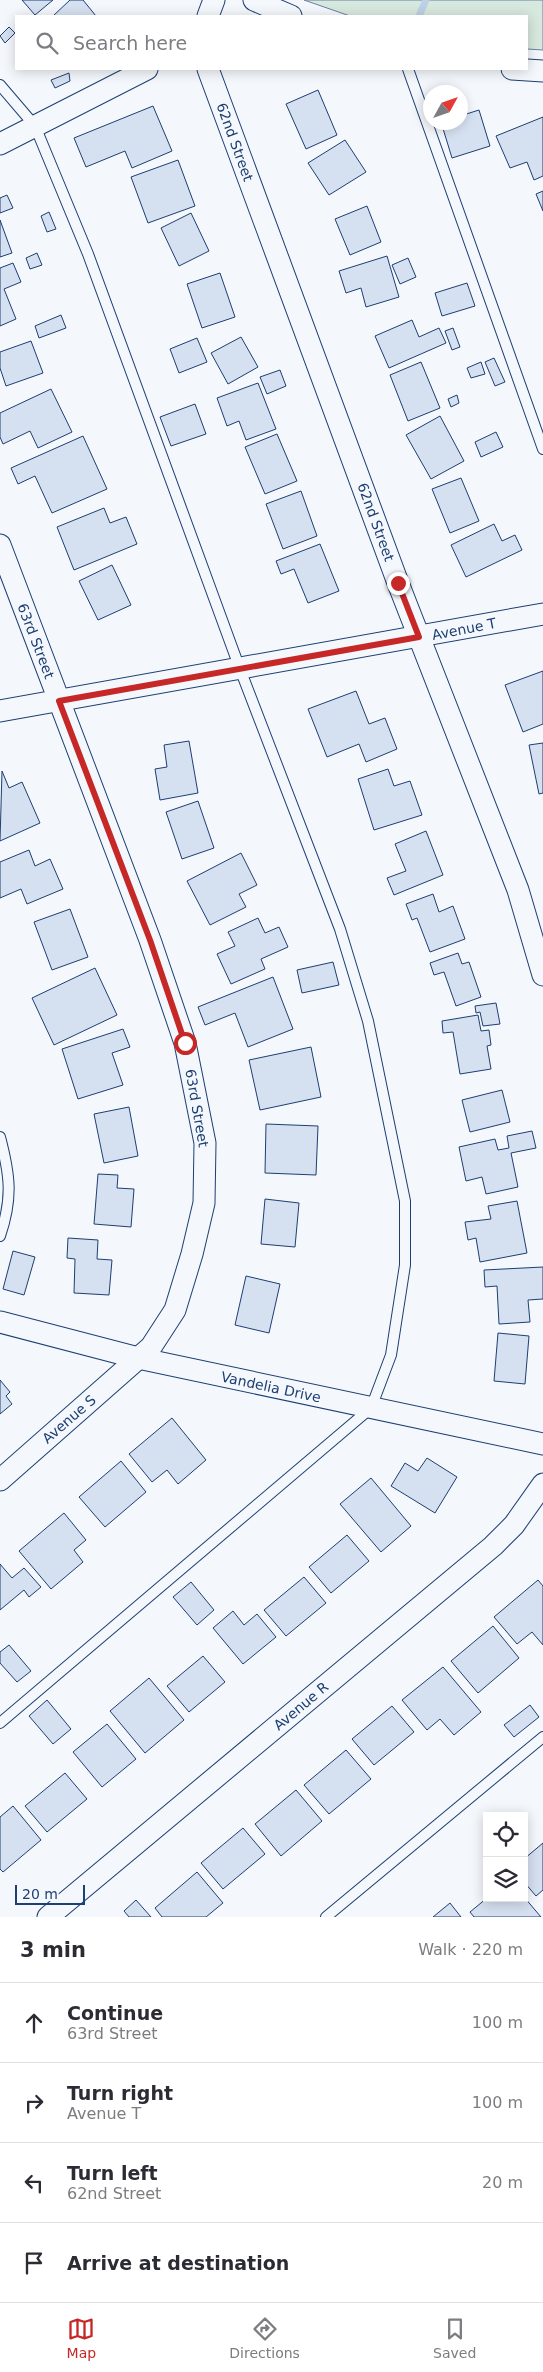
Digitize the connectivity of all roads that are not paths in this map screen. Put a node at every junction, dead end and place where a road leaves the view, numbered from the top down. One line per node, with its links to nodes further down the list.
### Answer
1 (214, 0): 3 (street)
2 (254, 0): 4 (street)
3 (208, 15)
4 (289, 15)
5 (145, 70): 11 (street)
6 (208, 70): 16 (street, 62nd Street)
7 (408, 70): 13 (lane)
8 (528, 70): 9 (street)
9 (543, 71)
10 (0, 85): 11 (lane)
11 (35, 126): 12 (street); 17 (lane)
12 (0, 144)
13 (543, 449)
14 (0, 545): 18 (street, 63rd Street)
15 (543, 614): 16 (street, Avenue T)
16 (419, 637): 17 (street, Avenue T); 20 (street, 62nd Street)
17 (240, 669): 18 (street, Avenue T); 25 (lane)
18 (59, 701): 19 (street, Avenue T); 24 (street, 63rd Street)
19 (0, 712)
20 (543, 975)
21 (0, 1137): 22 (lane)
22 (0, 1236)
23 (0, 1322): 24 (street, Vandelia Drive)
24 (138, 1358): 25 (street, Vandelia Drive); 27 (street, Avenue S)
25 (371, 1408): 26 (street, Vandelia Drive); 29 (lane)
26 (543, 1444)
27 (0, 1480)
28 (543, 1484): 31 (street, Avenue R)
29 (0, 1723)
30 (543, 1737): 32 (lane)
31 (48, 1917)
32 (326, 1917)

